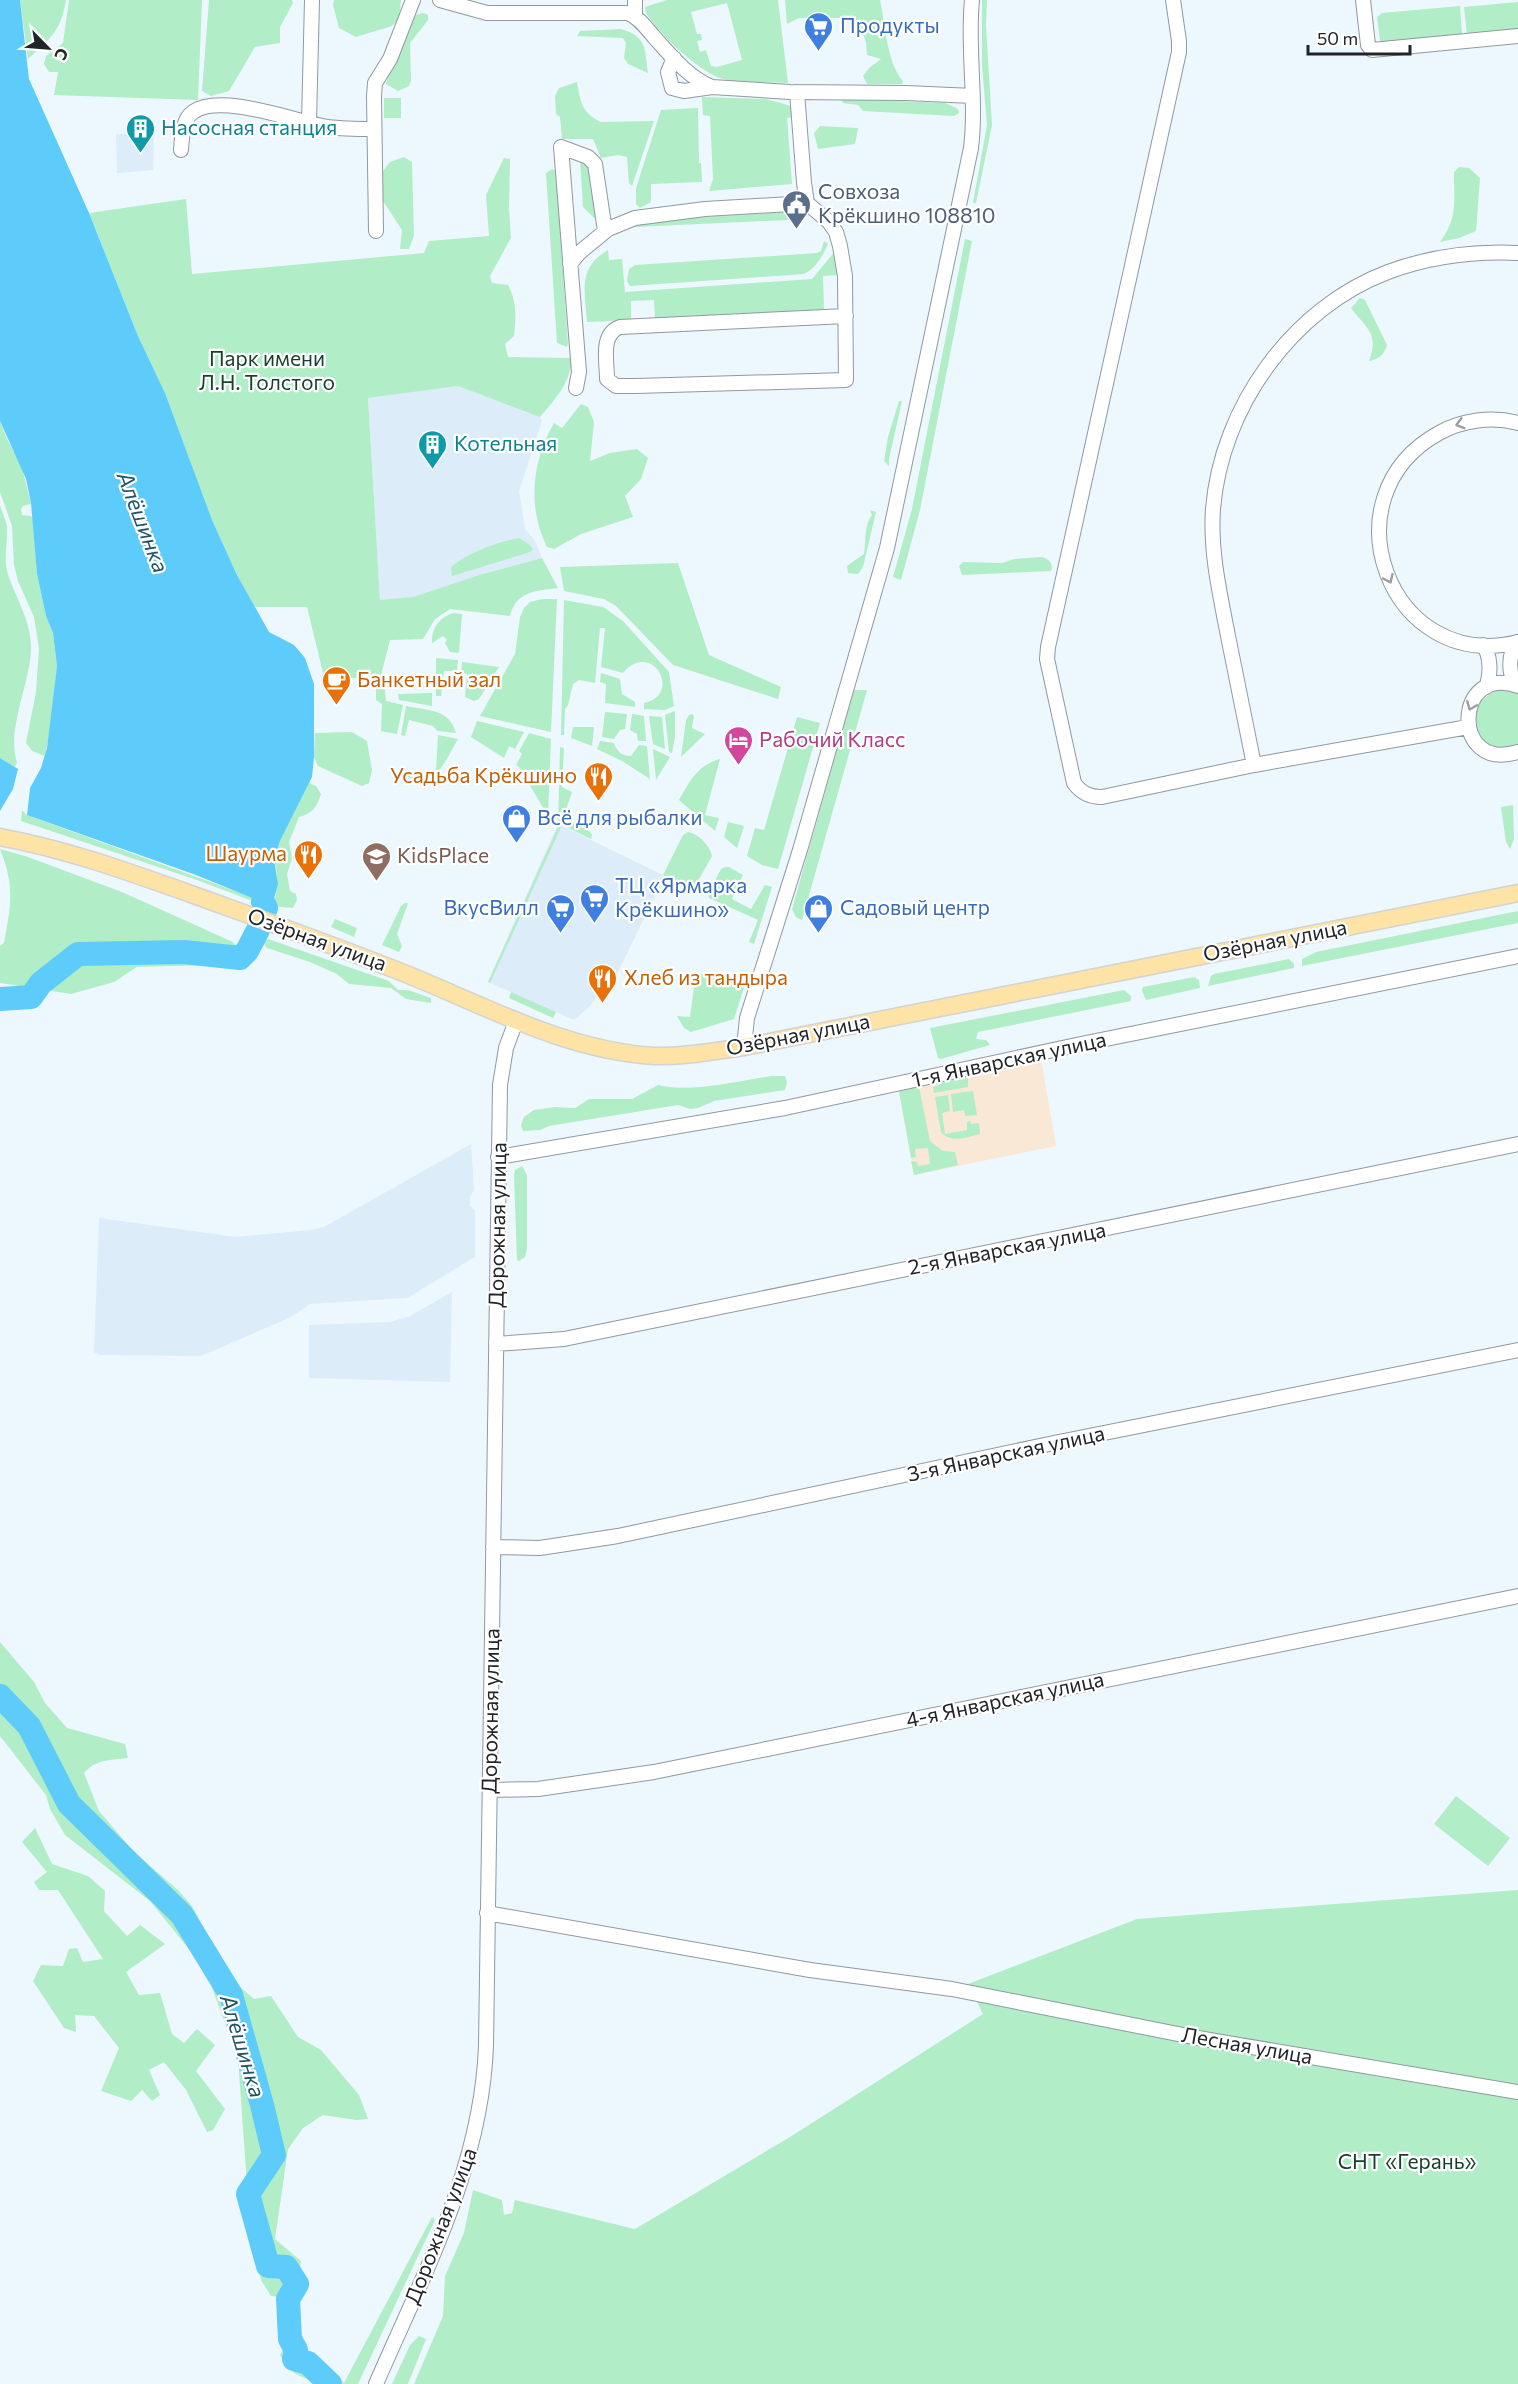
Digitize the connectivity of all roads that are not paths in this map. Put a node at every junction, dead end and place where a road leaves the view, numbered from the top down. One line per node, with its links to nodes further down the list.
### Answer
1 (312, 0): 15 (street)
2 (412, 0): 16 (street)
3 (440, 0): 8 (street)
4 (635, 0): 9 (street)
5 (972, 0): 14 (street)
6 (1173, 0): 32 (street)
7 (1363, 0): 10 (street)
8 (545, 7): 9 (street)
9 (635, 17): 11 (street)
10 (1518, 36)
11 (674, 58): 12 (street); 12 (street)
12 (712, 87): 13 (street)
13 (796, 92): 14 (street); 18 (street)
14 (973, 96): 37 (street)
15 (309, 122): 16 (street); 17 (street)
16 (374, 129): 19 (street)
17 (181, 150)
18 (807, 203): 20 (street); 23 (street)
19 (376, 231)
20 (605, 231): 22 (street); 22 (street)
21 (1518, 253): 32 (street)
22 (570, 264): 24 (street)
23 (846, 316): 23 (street)
24 (576, 388)
25 (1518, 423): 27 (street, one-way to 27)
26 (1517, 642): 27 (street); 28 (street)
27 (1484, 645): 29 (street)
28 (1518, 685): 29 (street)
29 (1486, 687): 30 (street, one-way to 30)
30 (1468, 727): 31 (street); 32 (street)
31 (1518, 752)
32 (1254, 765)
33 (0, 837): 36 (main road, Озёрная улица)
34 (1518, 893): 37 (main road, Озёрная улица)
35 (1518, 956): 39 (street, 1-я Январская улица)
36 (516, 1021): 37 (main road, Озёрная улица); 39 (street, Дорожная улица)
37 (744, 1047)
38 (1518, 1144): 40 (street, 2-я Январская улица)
39 (498, 1157): 40 (street, Дорожная улица)
40 (496, 1344): 42 (street, Дорожная улица)
41 (1518, 1350): 42 (street, 3-я Январская улица)
42 (493, 1547): 44 (street, Дорожная улица)
43 (1518, 1596): 44 (street, 4-я Январская улица)
44 (490, 1790): 45 (street, Дорожная улица)
45 (487, 1913): 46 (street, Лесная улица); 47 (street, Дорожная улица)
46 (1518, 2092)
47 (376, 2384)

